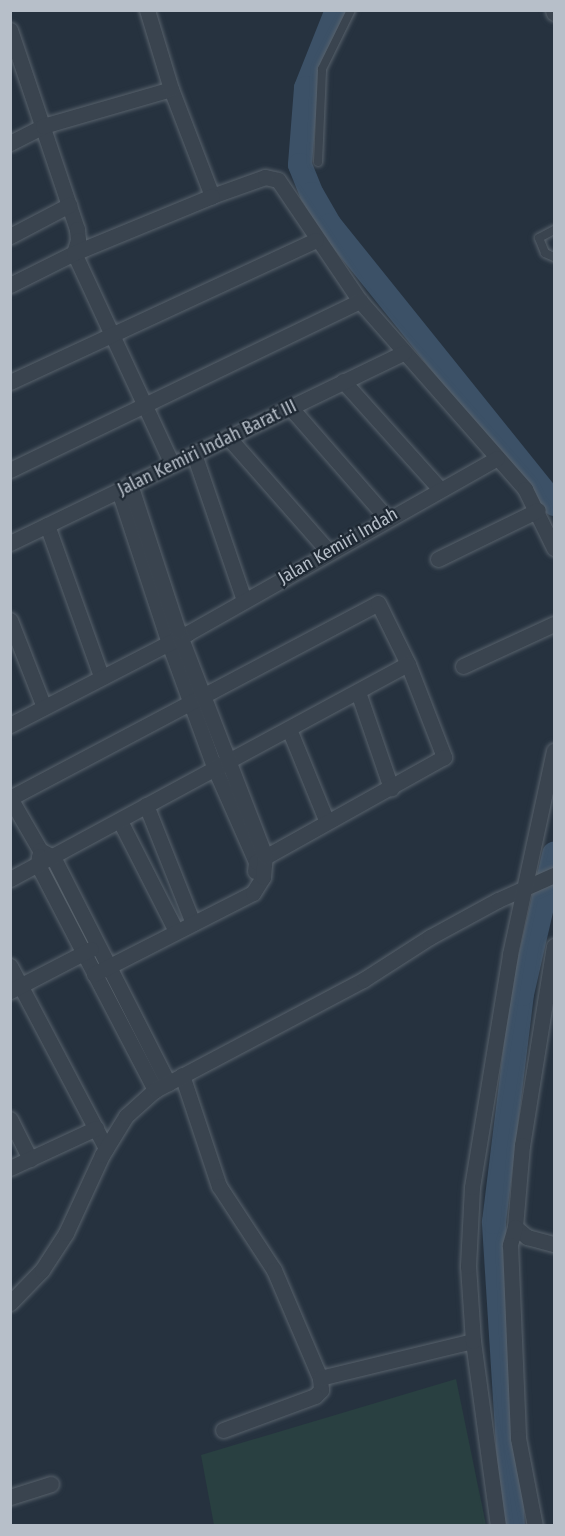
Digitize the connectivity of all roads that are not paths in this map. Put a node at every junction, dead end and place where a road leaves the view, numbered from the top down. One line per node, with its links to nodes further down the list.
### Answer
1 (147, 10): 4 (street)
2 (351, 10): 7 (lane)
3 (12, 39): 5 (street)
4 (171, 89): 5 (street); 8 (street)
5 (43, 126): 6 (street); 9 (street)
6 (10, 142)
7 (318, 162)
8 (212, 196): 12 (street); 13 (street)
9 (69, 205): 11 (street); 13 (street)
10 (555, 230): 14 (lane)
11 (10, 236)
12 (316, 240): 16 (street); 17 (street)
13 (74, 253): 15 (street); 17 (street)
14 (555, 258)
15 (10, 285)
16 (360, 301): 18 (street); 21 (street)
17 (110, 334): 20 (street); 21 (street)
18 (403, 353): 19 (street, Jalan Kemiri Indah Barat III); 25 (street)
19 (344, 381): 22 (street, Jalan Kemiri Indah Barat III); 29 (street)
20 (10, 382)
21 (144, 405): 26 (street); 27 (street)
22 (290, 407): 23 (street, Jalan Kemiri Indah Barat III); 31 (street)
23 (228, 437): 24 (street, Jalan Kemiri Indah Barat III); 35 (street)
24 (194, 454): 26 (street, Jalan Kemiri Indah Barat III); 37 (street)
25 (497, 458): 29 (street, Jalan Kemiri Indah); 30 (street)
26 (172, 464): 28 (street, Jalan Kemiri Indah Barat III)
27 (10, 470)
28 (124, 488): 32 (street, Jalan Kemiri Indah Barat III); 40 (street)
29 (440, 489): 31 (street, Jalan Kemiri Indah)
30 (538, 510): 34 (street); 36 (street)
31 (387, 519): 35 (street, Jalan Kemiri Indah)
32 (47, 525): 33 (street, Jalan Kemiri Indah Barat III); 43 (street)
33 (10, 543)
34 (555, 548)
35 (328, 551): 37 (street, Jalan Kemiri Indah)
36 (438, 559)
37 (244, 600): 40 (street, Jalan Kemiri Indah)
38 (10, 620): 46 (street)
39 (555, 624): 42 (street)
40 (175, 639): 43 (street, Jalan Kemiri Indah); 45 (street)
41 (408, 664): 44 (street); 45 (street); 51 (street)
42 (463, 666)
43 (101, 676): 46 (street, Jalan Kemiri Indah)
44 (357, 692): 48 (street); 51 (street)
45 (197, 699): 50 (street); 52 (street)
46 (44, 707): 47 (street, Jalan Kemiri Indah)
47 (10, 725)
48 (289, 729): 50 (street); 55 (street)
49 (555, 751): 60 (street)
50 (221, 766): 53 (street); 57 (street)
51 (391, 789): 55 (street)
52 (10, 798): 56 (street)
53 (146, 805): 54 (street); 61 (street)
54 (120, 821): 56 (street); 62 (street)
55 (327, 822): 57 (street)
56 (44, 857): 59 (street); 64 (street); 65 (street)
57 (260, 860): 61 (street)
58 (555, 875): 60 (street)
59 (10, 879)
60 (532, 885): 68 (street); 78 (street)
61 (191, 920): 62 (street); 64 (street)
62 (173, 925): 64 (street)
63 (555, 946): 75 (street)
64 (104, 956): 65 (street); 65 (street); 69 (street)
65 (89, 964): 67 (street); 69 (street)
66 (10, 966): 67 (street)
67 (16, 988): 71 (street)
68 (182, 1075): 69 (street); 79 (street)
69 (162, 1086): 72 (street)
70 (10, 1119): 73 (street)
71 (96, 1128): 72 (street); 73 (street)
72 (106, 1148): 77 (street)
73 (30, 1159): 74 (street)
74 (10, 1168)
75 (515, 1227): 76 (street); 84 (street)
76 (555, 1244)
77 (10, 1303)
78 (473, 1341): 79 (street); 83 (street)
79 (320, 1378): 80 (street)
80 (223, 1430)
81 (51, 1484): 82 (street)
82 (10, 1497)
83 (498, 1526)
84 (535, 1526)

